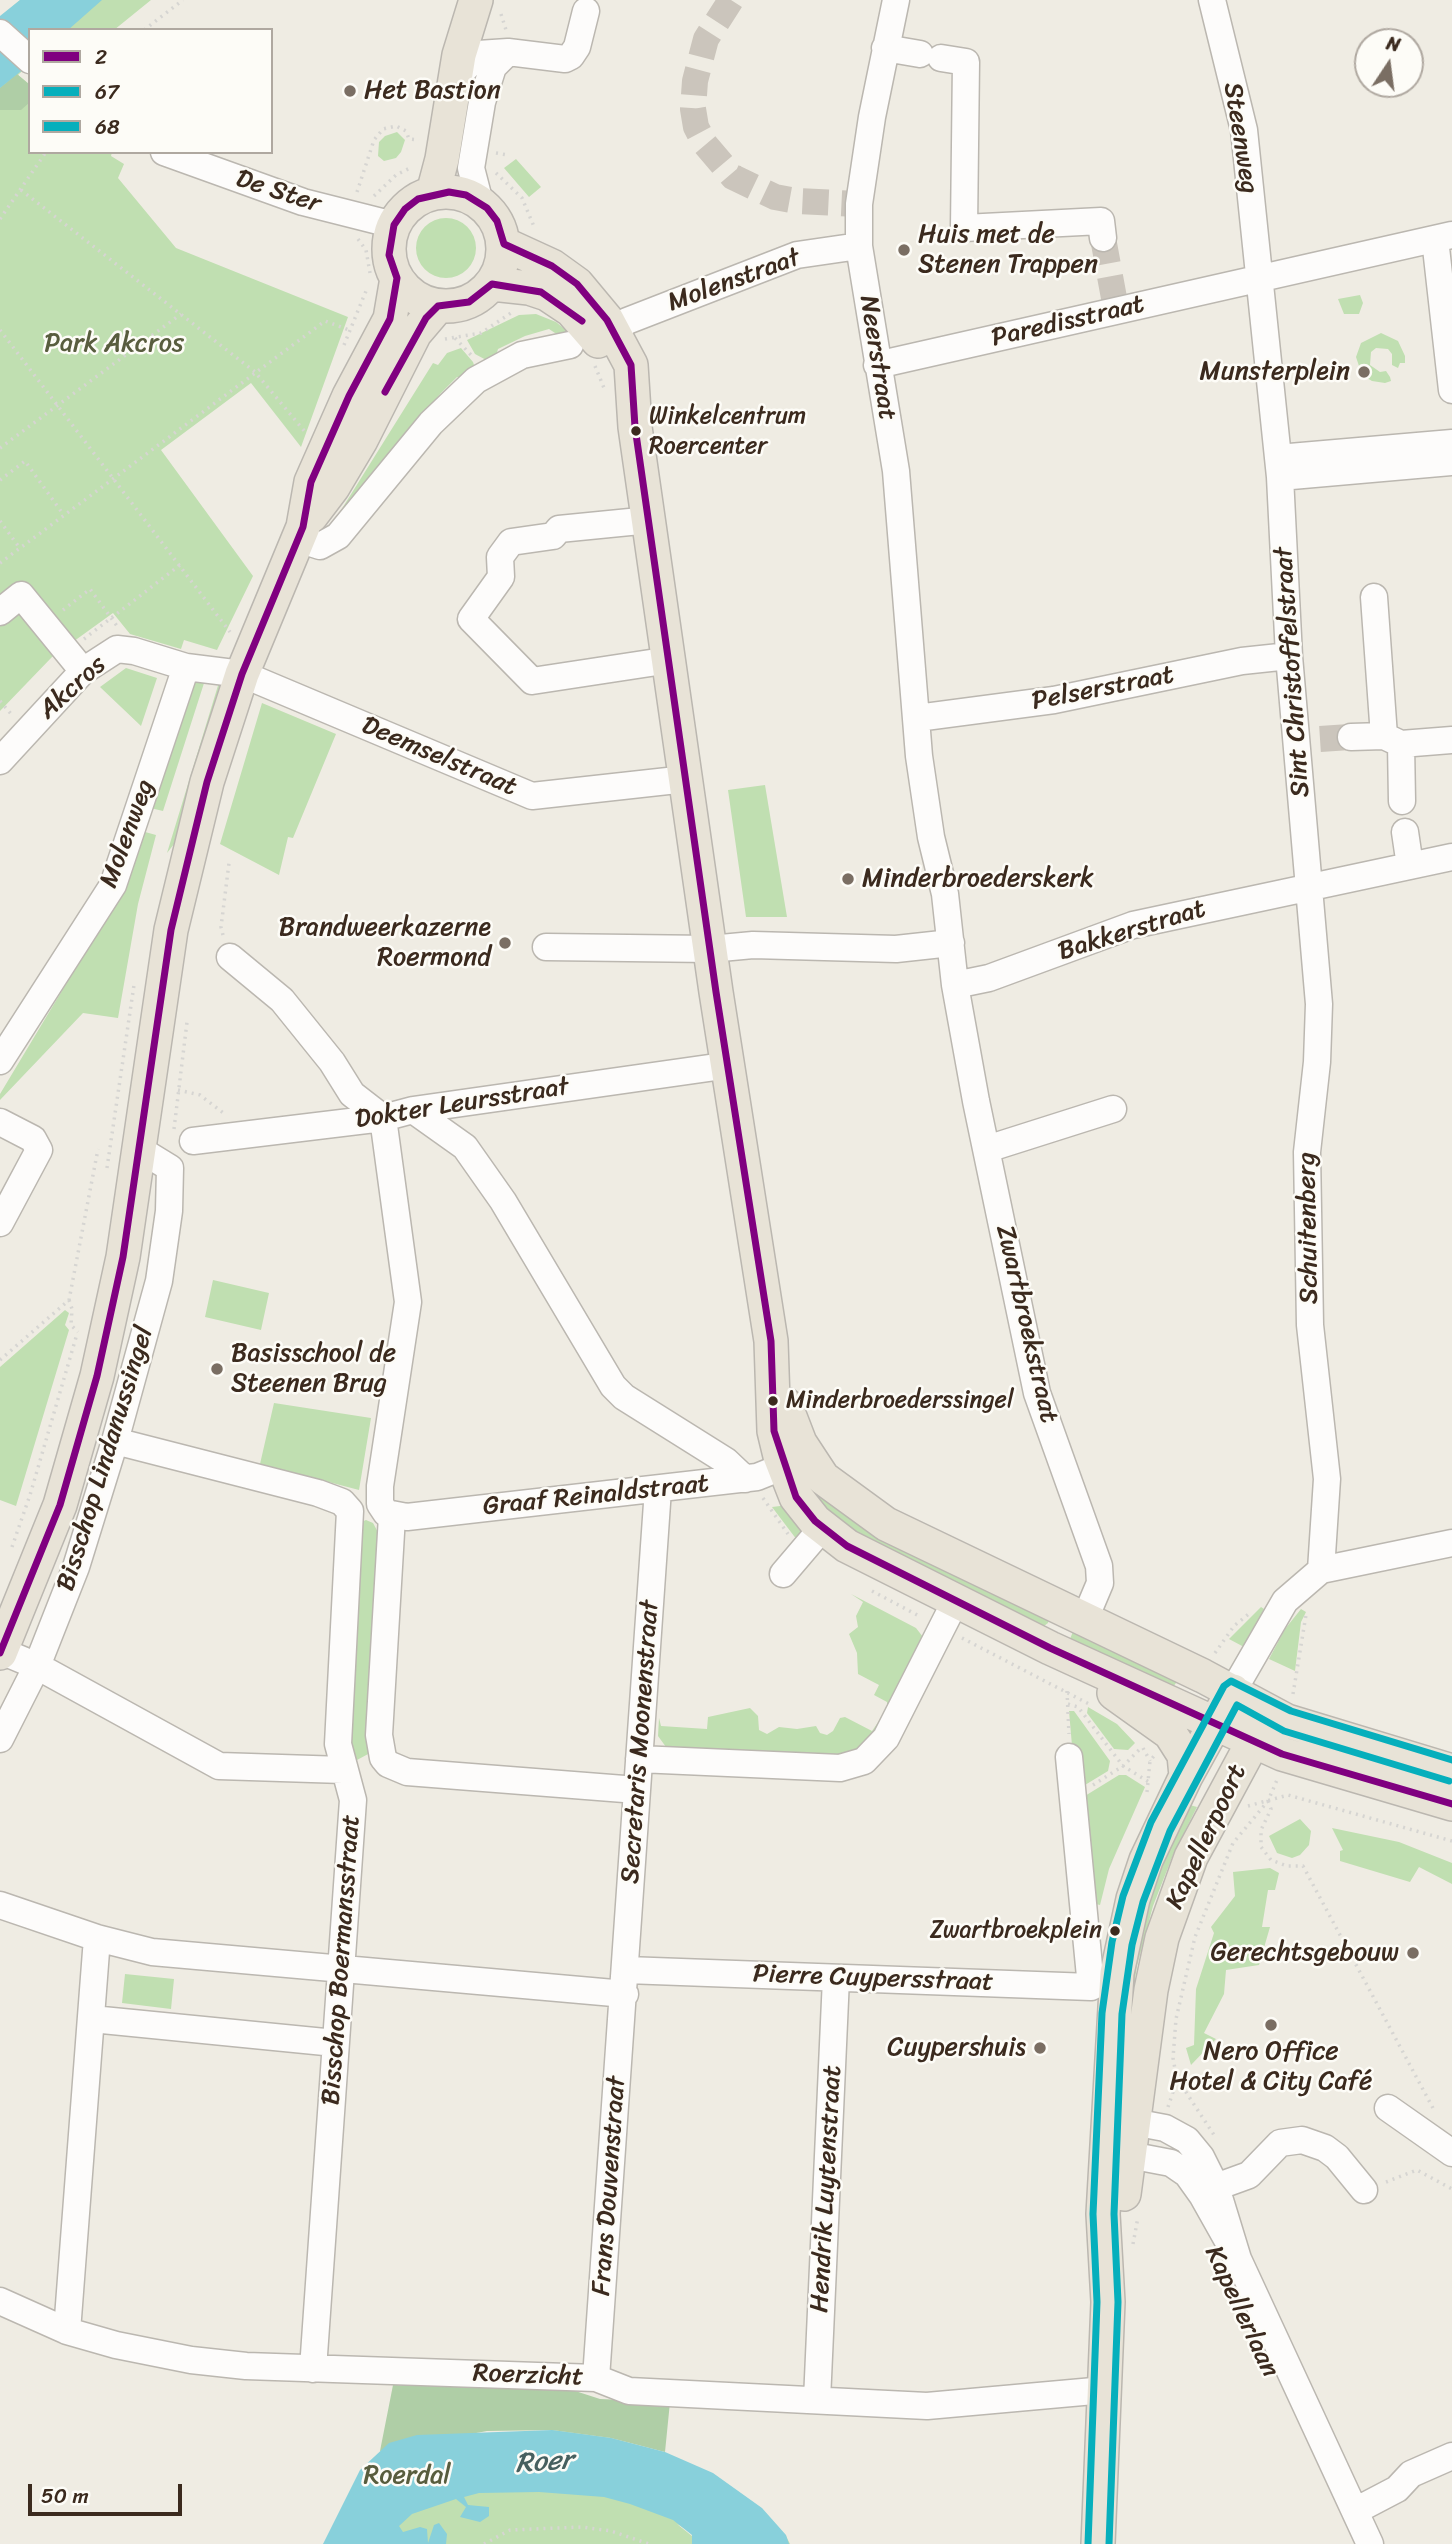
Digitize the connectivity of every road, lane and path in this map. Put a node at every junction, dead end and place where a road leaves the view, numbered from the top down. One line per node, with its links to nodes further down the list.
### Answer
1 (183, 0): 6 (path)
2 (476, 0): 11 (main road)
3 (896, 0): 8 (street, Neerstraat)
4 (1212, 0): 28 (street, Steenweg)
5 (586, 11): 9 (street)
6 (147, 28)
7 (0, 33): 10 (street)
8 (885, 48): 25 (street); 27 (street, Neerstraat)
9 (508, 52): 11 (street); 12 (street)
10 (28, 58)
11 (455, 80): 12 (main road)
12 (459, 146): 15 (path); 18 (main road); 19 (street); 20 (path)
13 (45, 154): 17 (path)
14 (170, 154): 20 (street, De Ster)
15 (508, 155)
16 (490, 170): 23 (path)
17 (21, 190): 21 (path); 33 (path)
18 (433, 193): 19 (main road); 22 (main road)
19 (480, 203): 26 (main road)
20 (349, 214): 22 (street, De Ster)
21 (0, 219)
22 (394, 225): 29 (main road)
23 (535, 227)
24 (1444, 237): 28 (street); 41 (street)
25 (1103, 238)
26 (504, 244): 30 (main road); 36 (main road)
27 (859, 246): 36 (street, Molenstraat); 39 (street, Neerstraat)
28 (1258, 277): 39 (street, Paredisstraat); 48 (street)
29 (397, 278): 31 (main road); 54 (main road, Bisschop Lindanussingel)
30 (492, 285): 31 (main road); 43 (main road)
31 (438, 306): 54 (main road, Bisschop Lindanussingel)
32 (513, 311): 37 (path)
33 (181, 314): 40 (path); 42 (path)
34 (0, 330): 42 (path)
35 (349, 330): 40 (path)
36 (614, 331): 43 (main road)
37 (447, 339)
38 (570, 345): 54 (street)
39 (877, 365): 69 (street, Neerstraat)
40 (255, 372): 44 (path); 49 (path)
41 (1452, 390)
42 (57, 406): 46 (path); 49 (path)
43 (635, 427): 52 (main road)
44 (312, 440)
45 (1452, 443): 48 (street)
46 (0, 448)
47 (1452, 462): 48 (street)
48 (1279, 467): 64 (street, Sint Christoffelstraat)
49 (112, 479): 51 (path); 57 (path)
50 (0, 480): 51 (path)
51 (63, 514): 55 (path)
52 (650, 520): 65 (main road); 65 (street)
53 (0, 521): 55 (path)
54 (301, 533): 68 (main road, Bisschop Lindanussingel)
55 (20, 548): 56 (path)
56 (0, 563)
57 (180, 565): 60 (path); 62 (path)
58 (1374, 597): 71 (street)
59 (0, 612): 61 (street)
60 (112, 617): 61 (path); 63 (path); 66 (path)
61 (44, 624): 66 (street)
62 (230, 632)
63 (134, 651): 66 (street, Akcros); 67 (street, Akcros)
64 (1289, 656): 69 (street, Pelserstraat); 80 (street, Sint Christoffelstraat)
65 (670, 660): 74 (main road)
66 (75, 662): 73 (street, Akcros)
67 (186, 667): 68 (street, Akcros); 87 (street, Molenweg)
68 (251, 677): 74 (street, Deemselstraat); 89 (main road, Bisschop Lindanussingel)
69 (917, 718): 81 (street, Neerstraat)
70 (1351, 737): 71 (street)
71 (1392, 740): 72 (street); 75 (street)
72 (1452, 740)
73 (0, 761)
74 (687, 779): 83 (main road)
75 (1402, 801)
76 (1405, 832): 79 (street)
77 (1452, 857): 79 (street, Bakkerstraat)
78 (229, 863): 84 (path)
79 (1410, 866): 80 (street, Bakkerstraat)
80 (1311, 887): 85 (street, Bakkerstraat); 111 (street, Schuitenberg)
81 (951, 943): 83 (street); 85 (street, Zwartbroekstraat)
82 (546, 947): 83 (street)
83 (710, 949): 88 (main road)
84 (230, 957): 92 (street)
85 (955, 985): 98 (street, Zwartbroekstraat)
86 (188, 1010): 89 (path)
87 (0, 1060)
88 (730, 1065): 91 (street, Dokter Leursstraat); 105 (main road)
89 (162, 1088): 94 (path); 97 (main road, Bisschop Lindanussingel); 99 (path)
90 (1113, 1109): 98 (street)
91 (413, 1110): 92 (street, Dokter Leursstraat); 106 (street)
92 (383, 1118): 94 (street, Dokter Leursstraat); 108 (street)
93 (0, 1122): 100 (street)
94 (250, 1132): 95 (street, Dokter Leursstraat)
95 (193, 1141)
96 (98, 1149): 101 (path)
97 (139, 1149): 99 (street); 116 (main road, Bisschop Lindanussingel)
98 (987, 1149): 114 (street, Zwartbroekstraat)
99 (170, 1168): 104 (street, Bisschop Lindanussingel)
100 (0, 1223)
101 (69, 1300): 102 (path); 103 (path)
102 (78, 1332)
103 (0, 1360)
104 (115, 1441): 117 (street, Bisschop Lindanussingel); 129 (street, Bisschop Boermansstraat)
105 (795, 1462): 106 (street, Graaf Reinaldstraat); 109 (main road); 114 (main road)
106 (745, 1479): 107 (street, Graaf Reinaldstraat)
107 (658, 1489): 108 (street, Graaf Reinaldstraat); 127 (street, Secretaris Moonenstraat)
108 (387, 1513): 133 (street)
109 (823, 1527): 112 (street); 113 (main road)
110 (1452, 1543): 111 (street)
111 (1321, 1570): 119 (street); 120 (path)
112 (783, 1574)
113 (955, 1602): 115 (main road); 127 (street)
114 (1076, 1617): 115 (street, Zwartbroekstraat); 119 (main road)
115 (1050, 1648): 122 (main road); 131 (main road)
116 (1, 1652): 117 (street)
117 (37, 1666): 123 (street, Bisschop Lindanussingel); 129 (street)
118 (1067, 1691): 121 (path)
119 (1233, 1691): 122 (main road, Kapellerpoort); 124 (main road, Kapellerpoort); 130 (main road)
120 (1293, 1692)
121 (1068, 1704): 126 (path); 128 (path)
122 (1215, 1722): 124 (main road); 131 (main road, Kapellerpoort)
123 (0, 1739)
124 (1254, 1740): 134 (main road); 151 (main road, Kapellerpoort)
125 (1139, 1750): 128 (path)
126 (1069, 1757): 135 (street, Kapellerpoort)
127 (639, 1759): 133 (street, Secretaris Moonenstraat)
128 (1123, 1766): 132 (path); 135 (path)
129 (343, 1770): 142 (street, Bisschop Boermansstraat)
130 (1452, 1771)
131 (1186, 1776): 144 (main road, Kapellerpoort)
132 (1149, 1783)
133 (637, 1790): 145 (street, Secretaris Moonenstraat)
134 (1411, 1793): 137 (main road); 138 (main road)
135 (1073, 1798): 144 (street, Kapellerpoort)
136 (1268, 1801): 139 (path); 148 (path); 150 (path)
137 (1452, 1804)
138 (1452, 1819)
139 (1452, 1841)
140 (0, 1905): 141 (street, Pierre Cuypersstraat)
141 (97, 1938): 142 (street, Pierre Cuypersstraat); 146 (street)
142 (341, 1970): 145 (street, Pierre Cuypersstraat); 147 (street, Bisschop Boermansstraat)
143 (836, 1978): 144 (street, Pierre Cuypersstraat); 145 (street, Pierre Cuypersstraat); 162 (street, Hendrik Luytenstraat)
144 (1104, 1980): 151 (main road, Kapellerpoort)
145 (625, 1982): 160 (street, Frans Douvenstraat)
146 (92, 2019): 147 (street); 158 (street)
147 (335, 2043): 159 (street, Bisschop Boermansstraat)
148 (1177, 2080)
149 (1388, 2108): 152 (street)
150 (1439, 2121)
151 (1123, 2137): 153 (street, Kapellerlaan); 156 (street, Kapellerlaan); 161 (main road)
152 (1452, 2152)
153 (1216, 2187): 155 (street); 156 (street, Kapellerlaan)
154 (1452, 2189): 155 (path)
155 (1364, 2190)
156 (1238, 2259): 164 (street, Kapellerlaan)
157 (0, 2301): 158 (street, Roerzicht)
158 (67, 2331): 159 (street, Roerzicht)
159 (313, 2369): 160 (street, Roerzicht)
160 (596, 2378): 162 (street, Roerzicht)
161 (1105, 2390): 162 (street, Roerzicht); 167 (main road)
162 (817, 2400)
163 (1452, 2456): 164 (street)
164 (1355, 2511): 168 (street, Kapellerlaan)
165 (484, 2544): 166 (path)
166 (649, 2544)
167 (1098, 2544)
168 (1370, 2544)

